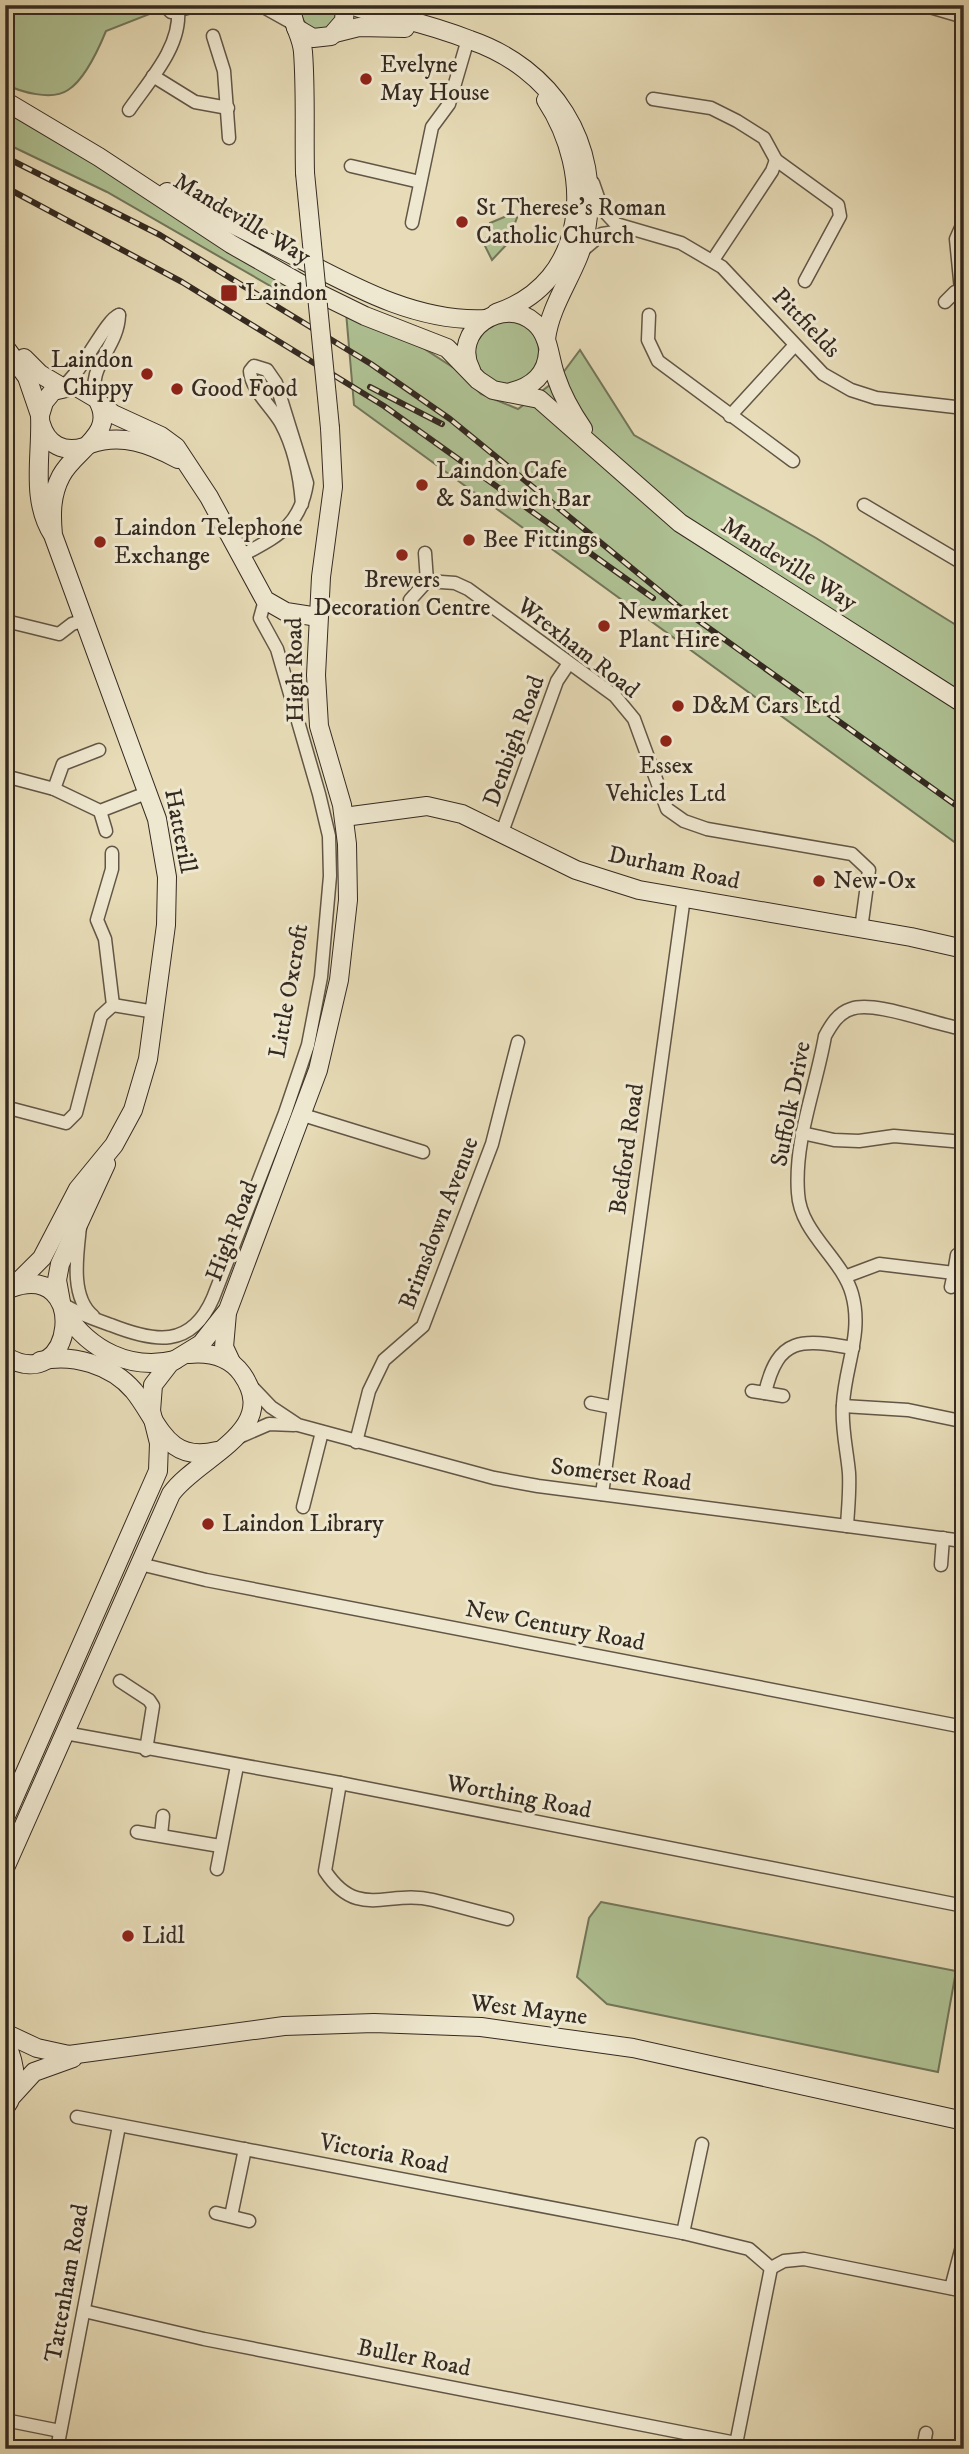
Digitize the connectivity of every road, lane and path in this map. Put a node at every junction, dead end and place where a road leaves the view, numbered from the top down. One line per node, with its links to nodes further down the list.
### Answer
1 (164, 5): 8 (street)
2 (199, 5): 8 (street)
3 (260, 5): 10 (street)
4 (292, 5): 10 (street, High Road)
5 (345, 5): 12 (street, High Road)
6 (352, 5): 11 (street)
7 (923, 5): 9 (street)
8 (177, 11): 16 (street)
9 (964, 16)
10 (295, 26): 12 (street); 17 (street, High Road)
11 (450, 33): 12 (street); 14 (street)
12 (333, 35): 17 (street, High Road)
13 (213, 36): 20 (street)
14 (468, 39): 15 (street); 27 (street)
15 (509, 59): 23 (street); 37 (street)
16 (153, 76): 20 (street); 21 (street)
17 (303, 92): 62 (street, High Road, bridge)
18 (653, 99): 25 (street)
19 (5, 101): 24 (street, Mandeville Way)
20 (228, 108): 22 (street)
21 (129, 110)
22 (229, 138)
23 (583, 150): 30 (street); 31 (street)
24 (99, 157): 37 (street, Mandeville Way); 42 (street, Mandeville Way)
25 (776, 160): 32 (street); 33 (street)
26 (351, 166): 27 (street)
27 (420, 182): 29 (street)
28 (964, 220): 34 (street)
29 (412, 223)
30 (635, 230): 31 (street); 32 (street, Pittfields)
31 (579, 257): 39 (street)
32 (713, 260): 40 (street, Pittfields)
33 (805, 281)
34 (962, 290): 35 (street)
35 (945, 302)
36 (649, 315): 47 (street)
37 (491, 316): 39 (street, Mandeville Way); 42 (street)
38 (5, 340): 43 (street)
39 (547, 344): 44 (street); 50 (street, Mandeville Way)
40 (794, 346): 46 (street, Pittfields); 47 (street)
41 (5, 347): 48 (street, Hatterill)
42 (472, 373): 44 (street, Mandeville Way)
43 (62, 387): 45 (street); 45 (street); 48 (street)
44 (510, 392): 50 (street, Mandeville Way)
45 (99, 402): 49 (street, Hatterill); 52 (street, Little Oxcroft)
46 (964, 408)
47 (730, 415): 51 (street)
48 (41, 419): 49 (street, Hatterill); 55 (street, Hatterill)
49 (87, 446): 52 (street); 55 (street, Hatterill)
50 (599, 452): 66 (street, Mandeville Way)
51 (793, 461)
52 (191, 470): 57 (street, Little Oxcroft)
53 (302, 504): 53 (street); 57 (street)
54 (864, 505): 58 (street)
55 (53, 535): 63 (street, Hatterill)
56 (425, 553): 59 (street)
57 (241, 556): 60 (street, Little Oxcroft)
58 (964, 564)
59 (427, 581): 61 (street); 65 (street, Wrexham Road)
60 (265, 600): 62 (street); 97 (street, Little Oxcroft)
61 (410, 600)
62 (318, 617): 72 (street, High Road)
63 (85, 620): 64 (street); 70 (street, Hatterill)
64 (6, 621)
65 (569, 663): 74 (street, Denbigh Road); 77 (street, Wrexham Road)
66 (964, 704)
67 (99, 750): 69 (street)
68 (5, 775): 69 (street)
69 (54, 789): 71 (street)
70 (149, 792): 71 (street); 80 (street, Hatterill)
71 (100, 811): 73 (street)
72 (344, 817): 74 (street, Durham Road); 84 (street, High Road)
73 (106, 831)
74 (501, 835): 76 (street, Durham Road)
75 (112, 853): 79 (street)
76 (684, 897): 77 (street, Durham Road); 107 (street, Bedford Road)
77 (860, 929): 78 (street, Durham Road)
78 (964, 949)
79 (113, 1005): 80 (street); 83 (street)
80 (155, 1012): 87 (street, Hatterill)
81 (964, 1029): 85 (street, Suffolk Drive)
82 (518, 1042): 113 (street, Brimsdown Avenue)
83 (5, 1107)
84 (303, 1115): 88 (street); 96 (street, High Road)
85 (803, 1133): 86 (street); 92 (street, Suffolk Drive)
86 (964, 1142)
87 (114, 1145): 89 (street, Hatterill); 94 (street, Hatterill)
88 (423, 1152)
89 (84, 1210): 95 (street, Hatterill); 97 (street)
90 (957, 1255): 91 (street)
91 (954, 1273): 92 (street); 93 (street)
92 (847, 1276): 98 (street, Suffolk Drive)
93 (951, 1287)
94 (9, 1289): 95 (street)
95 (63, 1308): 97 (street, Little Oxcroft); 100 (street); 101 (street, Hatterill)
96 (228, 1310): 100 (street, High Road); 102 (street, High Road)
97 (102, 1322)
98 (853, 1349): 104 (street); 106 (street, Suffolk Drive)
99 (5, 1356): 101 (street)
100 (182, 1357): 102 (street); 109 (street, High Road)
101 (40, 1361): 109 (street)
102 (231, 1362): 103 (street)
103 (246, 1380): 110 (street, Somerset Road); 112 (street)
104 (783, 1396)
105 (591, 1404): 107 (street)
106 (842, 1406): 108 (street); 117 (street, Suffolk Drive)
107 (611, 1407): 115 (street, Bedford Road)
108 (961, 1421)
109 (154, 1422): 114 (street); 131 (street, High Road)
110 (298, 1425): 111 (street, Somerset Road); 112 (street, Somerset Road)
111 (322, 1432): 113 (street, Somerset Road); 116 (street)
112 (238, 1438): 114 (street)
113 (356, 1442): 115 (street, Somerset Road)
114 (221, 1450): 120 (street)
115 (601, 1494): 117 (street, Somerset Road)
116 (303, 1507)
117 (847, 1526): 118 (street, Somerset Road)
118 (943, 1538): 119 (street, Somerset Road); 121 (street)
119 (963, 1541)
120 (140, 1564): 125 (street, New Century Road); 126 (street)
121 (941, 1565)
122 (137, 1675): 124 (street)
123 (120, 1681): 124 (street)
124 (134, 1689): 127 (street)
125 (964, 1727)
126 (65, 1733): 127 (street, Worthing Road); 135 (street)
127 (146, 1750): 128 (street, Worthing Road)
128 (237, 1766): 129 (street, Worthing Road); 134 (street)
129 (340, 1783): 137 (street, Worthing Road); 138 (street)
130 (163, 1816): 133 (street)
131 (5, 1818)
132 (137, 1832): 133 (street)
133 (161, 1835): 134 (street)
134 (220, 1846): 136 (street)
135 (5, 1868)
136 (217, 1869)
137 (964, 1906)
138 (507, 1919)
139 (5, 2033): 141 (street, West Mayne)
140 (5, 2041): 142 (street)
141 (83, 2054): 142 (street, West Mayne); 144 (street, West Mayne)
142 (9, 2102)
143 (77, 2117): 145 (street, Victoria Road)
144 (964, 2121)
145 (119, 2126): 147 (street, Victoria Road); 155 (street, Tattenham Road)
146 (702, 2144): 151 (street)
147 (246, 2149): 149 (street); 151 (street, Victoria Road)
148 (216, 2213): 149 (street)
149 (232, 2216): 150 (street)
150 (249, 2221)
151 (683, 2233): 153 (street, Victoria Road)
152 (964, 2239): 154 (street)
153 (771, 2268): 154 (street); 159 (street)
154 (958, 2290)
155 (84, 2311): 157 (street, Tattenham Road); 159 (street, Buller Road)
156 (5, 2420): 157 (street)
157 (60, 2431): 160 (street, Tattenham Road)
158 (926, 2433): 161 (street)
159 (735, 2446)
160 (57, 2449)
161 (923, 2449)

